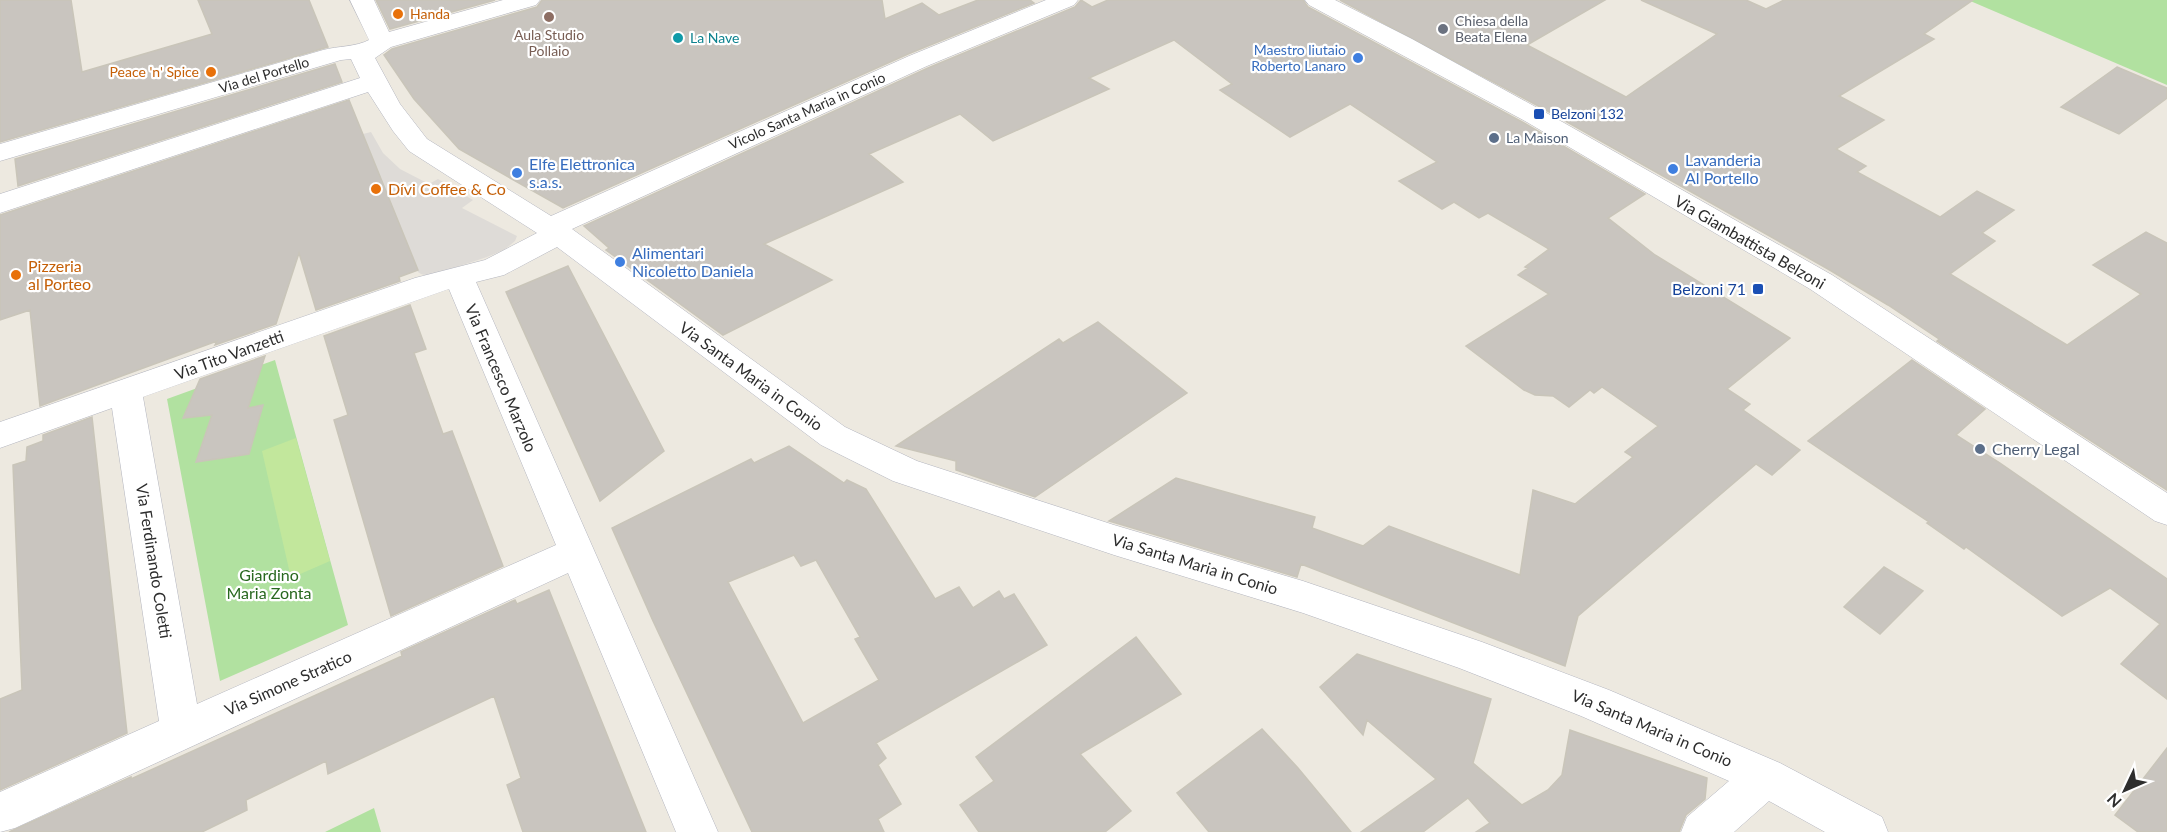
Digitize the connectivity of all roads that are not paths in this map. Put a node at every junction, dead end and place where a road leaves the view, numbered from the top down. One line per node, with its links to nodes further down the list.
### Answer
1 (362, 0): 5 (street)
2 (528, 0): 5 (street, Via del Portello)
3 (1066, 0): 11 (street, Vicolo Santa Maria in Conio)
4 (1317, 0): 15 (street, Via Giambattista Belzoni)
5 (374, 47): 7 (street); 8 (street, Via del Portello)
6 (346, 71): 9 (street, Via del Portello)
7 (375, 81): 10 (street); 11 (street)
8 (0, 153)
9 (0, 174)
10 (0, 204)
11 (554, 231): 12 (street); 18 (street, Via Santa Maria in Conio)
12 (459, 277): 13 (street, Via Tito Vanzetti); 16 (street, Via Francesco Marzolo)
13 (126, 391): 14 (street, Via Tito Vanzetti); 17 (street, Via Ferdinando Coletti)
14 (0, 435)
15 (2167, 511)
16 (577, 552): 17 (street, Via Simone Stratico); 20 (street, Via Francesco Marzolo)
17 (181, 731): 19 (street, Via Simone Stratico)
18 (1765, 777): 21 (street); 22 (street, Via Santa Maria in Conio)
19 (0, 813)
20 (697, 832)
21 (1702, 832)
22 (1867, 832)

